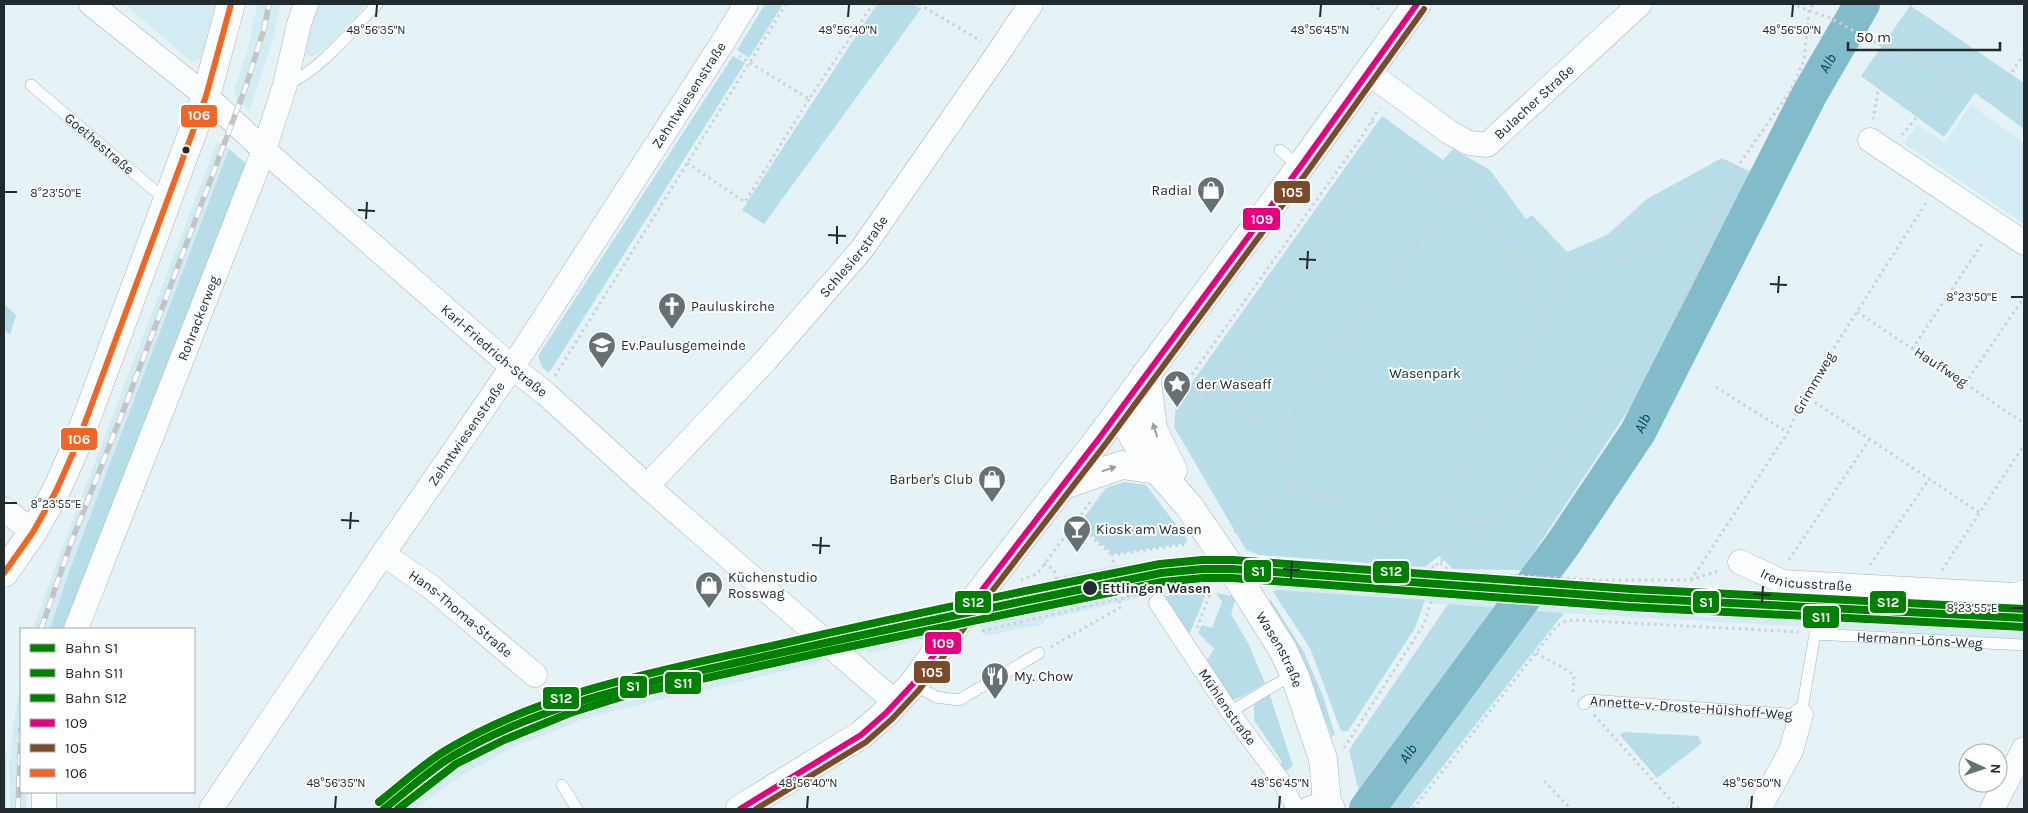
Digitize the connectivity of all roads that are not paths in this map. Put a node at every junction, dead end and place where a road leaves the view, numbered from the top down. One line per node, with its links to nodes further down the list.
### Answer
1 (92, 4): 12 (street, Karl-Friedrich-Straße)
2 (231, 4): 12 (street)
3 (306, 4): 11 (street, Rohrackerweg)
4 (377, 4): 11 (lane)
5 (746, 4): 17 (street, Zehntwiesenstraße)
6 (1031, 4): 22 (street, Schlesierstraße)
7 (1417, 4): 9 (street)
8 (1640, 4): 9 (street, Bulacher Straße)
9 (1369, 72): 18 (street)
10 (31, 85): 15 (lane, Goethestraße)
11 (285, 85): 14 (street, Rohrackerweg)
12 (206, 96): 14 (street, Karl-Friedrich-Straße); 15 (street)
13 (1879, 146): 16 (street)
14 (264, 150): 17 (street, Karl-Friedrich-Straße); 31 (street, Rohrackerweg)
15 (169, 199): 25 (street)
16 (2024, 243)
17 (512, 367): 22 (street, Karl-Friedrich-Straße); 26 (street, Zehntwiesenstraße)
18 (1146, 374): 19 (street); 23 (street, Wasenstraße, one-way to 18)
19 (1120, 410): 20 (street, Wasenstraße); 21 (street)
20 (1157, 470): 21 (street, one-way to 20); 23 (street, Wasenstraße)
21 (1064, 485): 37 (street)
22 (647, 486): 37 (street, Karl-Friedrich-Straße)
23 (1189, 506): 36 (street, Wasenstraße)
24 (4, 509): 25 (street)
25 (33, 532): 28 (street)
26 (383, 554): 35 (street, Hans-Thoma-Straße); 46 (street, Zehntwiesenstraße)
27 (1740, 562): 29 (street, Irenicusstraße)
28 (4, 573)
29 (2024, 592)
30 (1155, 596): 39 (street, Mühlenstraße)
31 (76, 628)
32 (1816, 634): 33 (lane, Hermann-Löns-Weg); 40 (lane, Annette-v.-Droste-Hülshoff-Weg)
33 (2024, 645)
34 (1039, 653): 37 (lane)
35 (535, 675)
36 (1295, 676): 39 (lane); 44 (street, Wasenstraße)
37 (904, 693): 48 (street)
38 (1584, 704): 40 (lane, Annette-v.-Droste-Hülshoff-Weg)
39 (1230, 712): 49 (street, Mühlenstraße)
40 (1801, 715): 50 (street, Annette-v.-Droste-Hülshoff-Weg)
41 (2024, 750): 51 (street)
42 (562, 785): 47 (lane)
43 (44, 793): 45 (street)
44 (1322, 807)
45 (44, 809)
46 (211, 809)
47 (577, 809)
48 (740, 809)
49 (1296, 809)
50 (1759, 809)
51 (1992, 809)

